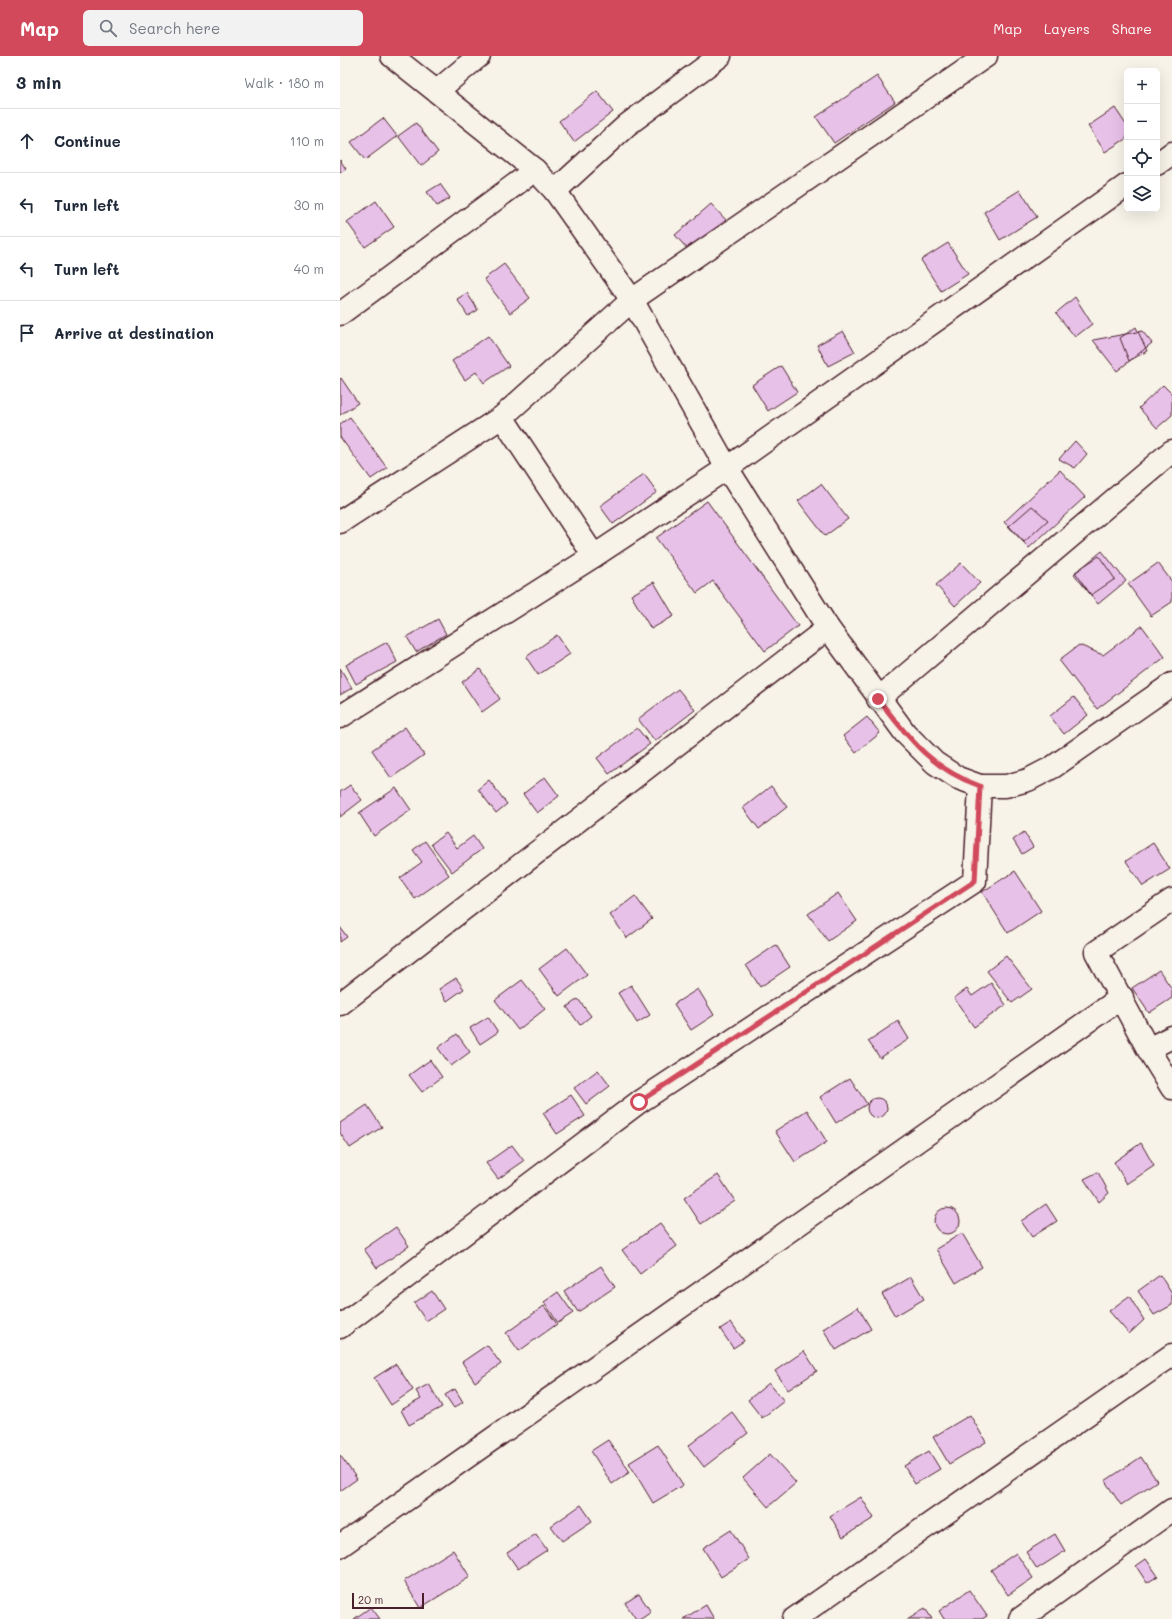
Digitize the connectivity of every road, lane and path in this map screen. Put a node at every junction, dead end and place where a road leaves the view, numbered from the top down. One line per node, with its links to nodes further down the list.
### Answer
1 (392, 56): 5 (street)
2 (479, 56): 5 (street)
3 (720, 56): 10 (street)
4 (986, 56): 11 (street)
5 (437, 91): 8 (street)
6 (1172, 153): 7 (street)
7 (1160, 162)
8 (535, 170): 10 (street); 12 (street)
9 (1124, 187): 15 (street)
10 (555, 192): 11 (street)
11 (632, 300): 13 (street); 15 (street)
12 (340, 314)
13 (502, 417): 16 (street); 17 (street)
14 (1170, 457): 20 (street)
15 (727, 468): 17 (street); 18 (street)
16 (340, 522)
17 (594, 556): 21 (street)
18 (828, 628): 20 (street); 25 (street)
19 (1172, 684): 22 (street)
20 (878, 699): 22 (street)
21 (340, 717)
22 (980, 786): 29 (street)
23 (1172, 900): 24 (street)
24 (1122, 997): 27 (street); 32 (street)
25 (340, 1004)
26 (1172, 1037): 27 (street)
27 (1148, 1049): 28 (street)
28 (1172, 1088)
29 (340, 1327)
30 (1172, 1355): 33 (street)
31 (1172, 1510): 34 (street)
32 (340, 1546)
33 (794, 1619)
34 (1020, 1619)

